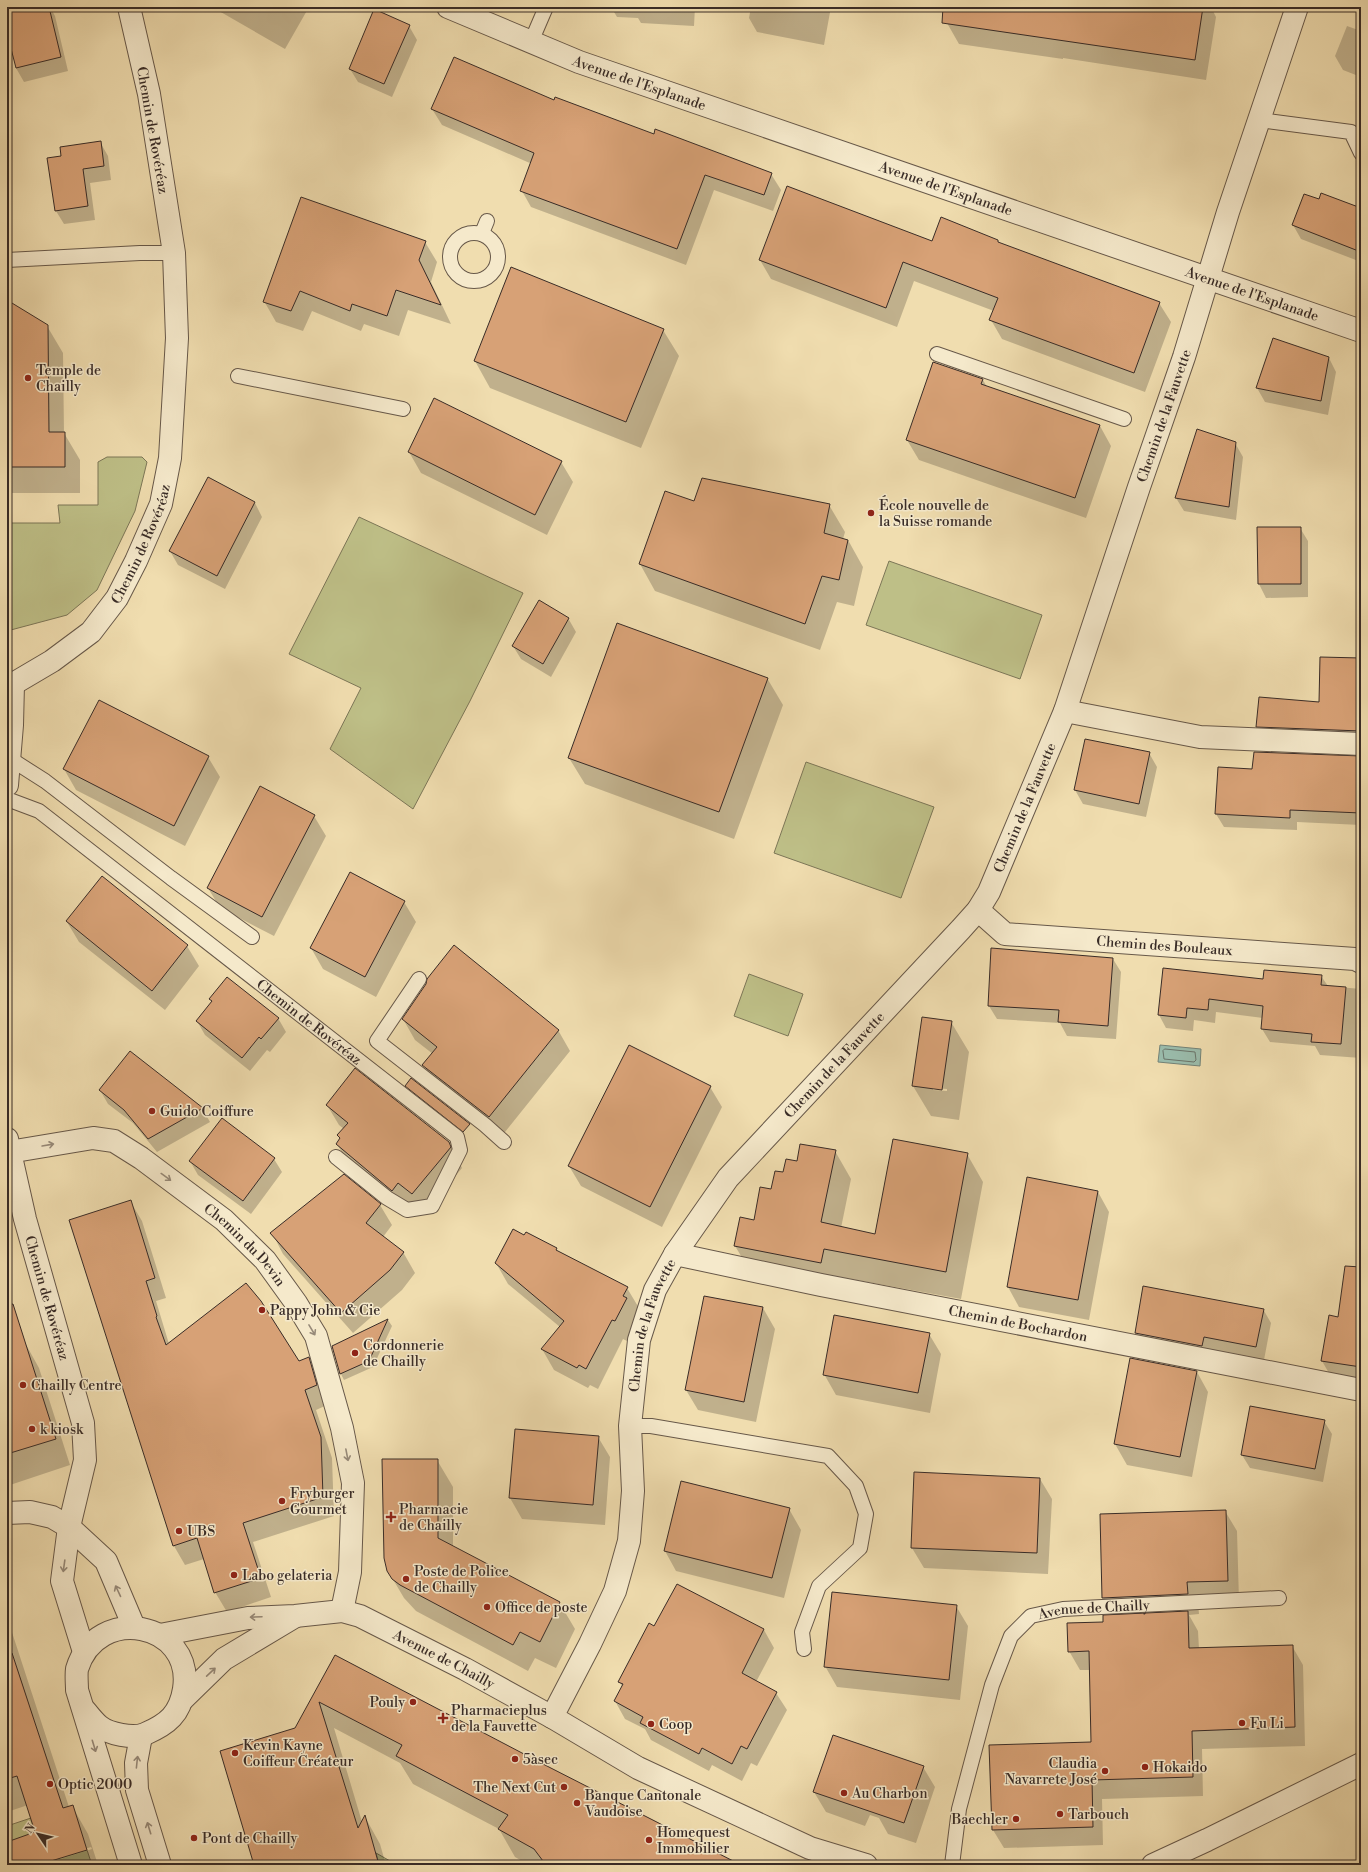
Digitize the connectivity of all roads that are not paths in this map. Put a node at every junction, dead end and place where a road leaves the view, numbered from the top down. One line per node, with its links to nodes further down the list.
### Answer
1 (129, 7): 8 (street, Chemin de Rovéréaz)
2 (448, 7): 5 (street, Avenue de l'Esplanade)
3 (546, 7): 5 (lane)
4 (1297, 7): 6 (street, Chemin de la Fauvette)
5 (531, 42): 10 (street, Avenue de l'Esplanade)
6 (1260, 120): 7 (lane); 10 (street, Chemin de la Fauvette)
7 (1361, 153)
8 (174, 254): 9 (lane); 16 (street, Chemin de Rovéréaz)
9 (7, 260)
10 (1208, 278): 11 (street, Avenue de l'Esplanade); 17 (street, Chemin de la Fauvette)
11 (1361, 331)
12 (937, 354): 15 (lane)
13 (238, 376): 14 (lane)
14 (403, 409)
15 (1124, 419)
16 (10, 683): 19 (street, Chemin de Rovéréaz)
17 (1065, 711): 18 (street); 22 (street, Chemin de la Fauvette)
18 (1361, 744)
19 (9, 758): 20 (street, Chemin de Rovéréaz); 23 (lane)
20 (7, 785)
21 (7, 799): 28 (lane, Chemin de Rovéréaz)
22 (978, 910): 24 (street, Chemin des Bouleaux); 29 (street, Chemin de la Fauvette)
23 (252, 937)
24 (1361, 962)
25 (419, 980): 26 (lane)
26 (504, 1142)
27 (8, 1148): 33 (street, Chemin de Rovéréaz); 35 (street, Chemin du Devin, one-way to 35)
28 (336, 1157)
29 (675, 1254): 30 (street, Chemin de Bochardon); 31 (street, Chemin de la Fauvette)
30 (1361, 1390)
31 (630, 1426): 39 (lane); 43 (street, Chemin de la Fauvette)
32 (7, 1513): 33 (street)
33 (69, 1527): 37 (street, one-way to 33); 40 (street, Chemin de Rovéréaz, one-way to 40)
34 (1279, 1598): 49 (lane, Avenue de Chailly)
35 (342, 1611): 36 (street, Avenue de Chailly); 43 (street, Avenue de Chailly)
36 (295, 1616): 38 (street, Avenue de Chailly, one-way to 38); 41 (street, Avenue de Chailly, one-way to 36)
37 (134, 1627): 38 (street); 40 (street)
38 (160, 1635): 41 (street)
39 (804, 1649)
40 (84, 1652): 42 (street)
41 (183, 1699): 44 (street)
42 (83, 1708): 44 (street); 46 (street, one-way to 46)
43 (552, 1717): 48 (street, Avenue de Chailly)
44 (141, 1736): 47 (street, one-way to 44)
45 (1361, 1764): 50 (street)
46 (131, 1865)
47 (160, 1865)
48 (866, 1865)
49 (952, 1865)
50 (1153, 1865)

